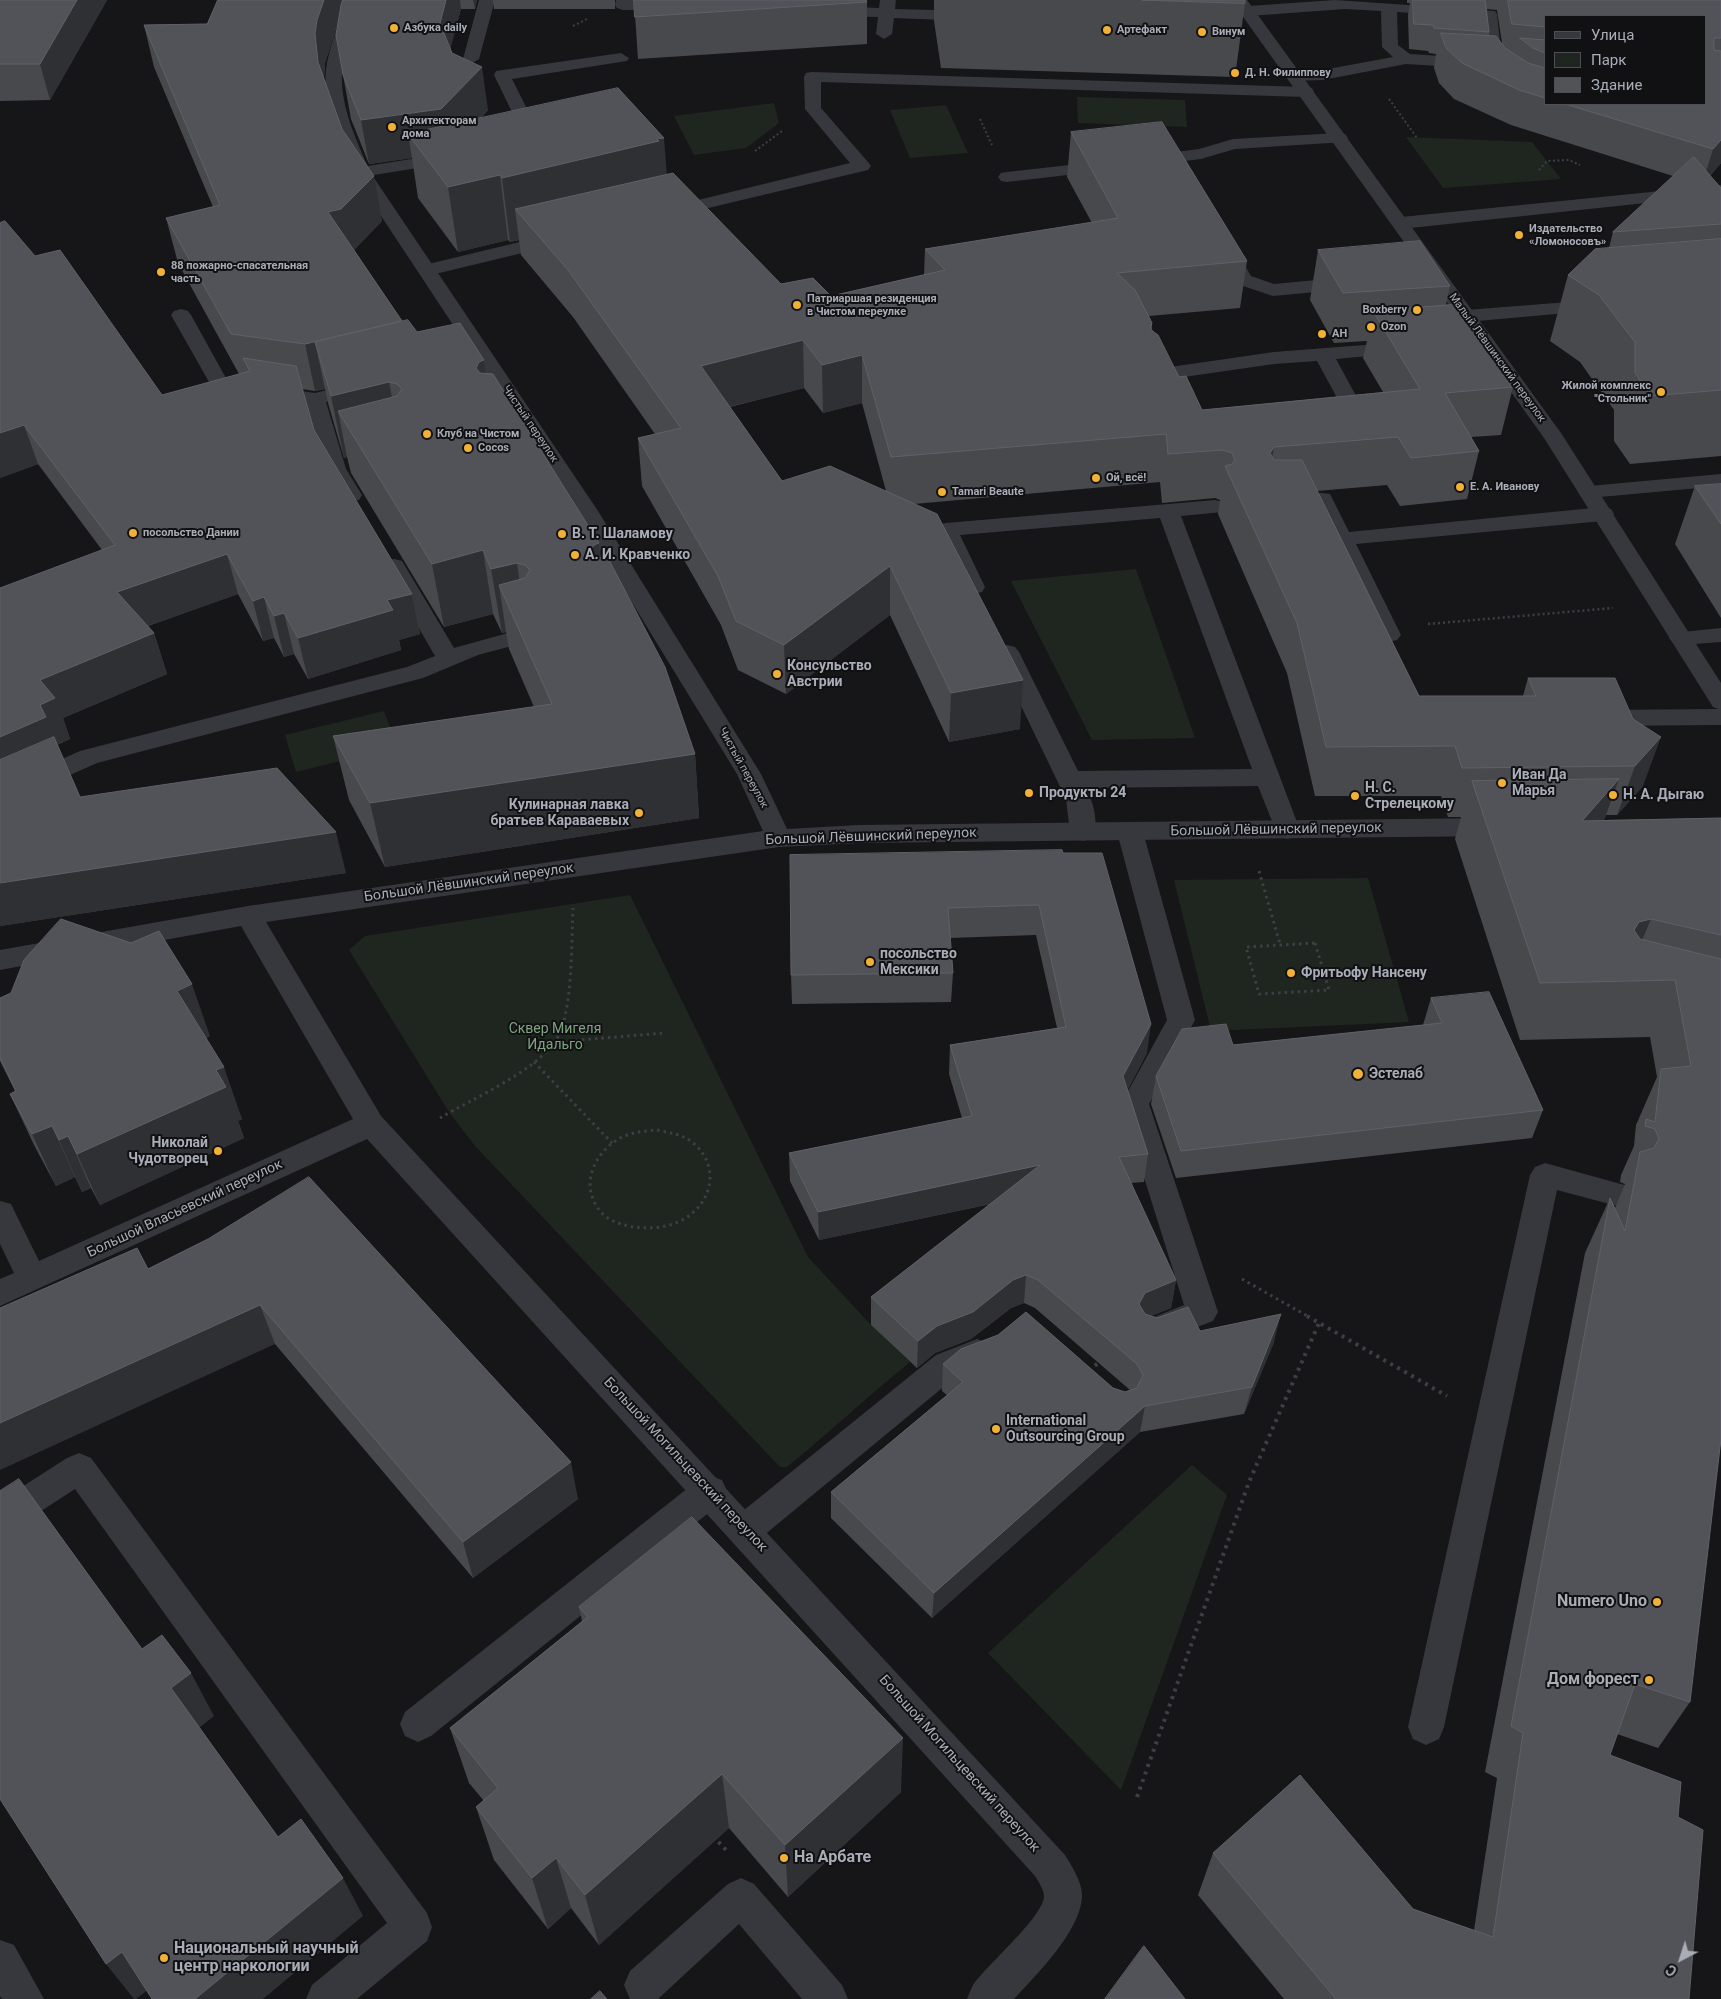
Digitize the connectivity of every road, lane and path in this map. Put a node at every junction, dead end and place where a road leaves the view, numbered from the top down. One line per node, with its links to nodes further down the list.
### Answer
1 (355, 0): 25 (street, Чистый переулок)
2 (487, 0): 12 (street)
3 (624, 0): 9 (street)
4 (801, 0): 5 (street)
5 (887, 6): 8 (street); 10 (street)
6 (1389, 7): 7 (street); 13 (street); 14 (street)
7 (1246, 15): 17 (street, Малый Лёвшинский переулок)
8 (988, 16)
9 (666, 25)
10 (884, 34)
11 (622, 58): 21 (street)
12 (471, 59)
13 (1406, 59): 14 (street); 17 (street)
14 (1494, 65): 15 (street); 18 (street)
15 (1544, 68)
16 (963, 82): 17 (street); 27 (path); 30 (street)
17 (1301, 85): 19 (street, Малый Лёвшинский переулок)
18 (1544, 100)
19 (1339, 138): 24 (street); 32 (street, Малый Лёвшинский переулок)
20 (556, 144): 21 (street)
21 (537, 146): 22 (street)
22 (517, 149)
23 (468, 156): 25 (street)
24 (1173, 158): 26 (street); 27 (street)
25 (361, 172): 35 (street, Чистый переулок)
26 (1183, 174)
27 (1007, 177)
28 (685, 190): 30 (street)
29 (1721, 190): 32 (street)
30 (700, 205): 31 (street)
31 (681, 210)
32 (1401, 223): 36 (street, Малый Лёвшинский переулок)
33 (1215, 231): 38 (street)
34 (577, 234): 35 (street)
35 (427, 270): 57 (street, Чистый переулок)
36 (1437, 274): 37 (street); 41 (street, Малый Лёвшинский переулок)
37 (1412, 277)
38 (1369, 281)
39 (1616, 304): 41 (street)
40 (181, 315): 46 (street)
41 (1466, 316): 49 (street, Малый Лёвшинский переулок)
42 (1418, 346): 43 (street)
43 (1323, 354): 44 (street); 47 (street)
44 (1156, 375)
45 (381, 383): 46 (street)
46 (315, 399): 54 (street)
47 (1366, 432)
48 (1721, 480): 49 (street)
49 (1589, 492): 53 (street, Малый Лёвшинский переулок)
50 (1274, 502): 55 (street)
51 (1215, 507): 52 (street)
52 (1168, 511): 59 (street); 71 (street)
53 (1603, 514): 55 (street); 65 (street, Малый Лёвшинский переулок)
54 (363, 515)
55 (1342, 539): 61 (street)
56 (382, 546): 67 (street)
57 (646, 605): 60 (street); 78 (street, Чистый переулок)
58 (1621, 607): 61 (path)
59 (986, 610)
60 (623, 612)
61 (1385, 628): 66 (street)
62 (526, 635): 67 (street)
63 (1721, 635): 65 (street)
64 (999, 637): 72 (street)
65 (1681, 638): 68 (street, Малый Лёвшинский переулок)
66 (1398, 655)
67 (449, 659): 73 (street)
68 (1721, 702)
69 (1576, 718): 70 (street)
70 (1721, 718)
71 (1268, 777): 72 (street); 75 (street)
72 (1070, 780): 76 (street)
73 (0, 797)
74 (1517, 827): 75 (street, Большой Лёвшинский переулок)
75 (1287, 830): 77 (street, Большой Лёвшинский переулок)
76 (1083, 832): 77 (street, Большой Лёвшинский переулок); 78 (street, Большой Лёвшинский переулок)
77 (1130, 832): 92 (street)
78 (779, 838): 81 (street, Большой Лёвшинский переулок)
79 (1258, 866): 82 (path)
80 (573, 904): 85 (path)
81 (248, 915): 83 (street, Большой Лёвшинский переулок); 88 (street, Большой Могильцевский переулок)
82 (1280, 944): 82 (path)
83 (0, 960)
84 (664, 1033): 85 (path)
85 (556, 1042): 86 (path)
86 (534, 1062): 87 (path); 89 (path)
87 (440, 1118)
88 (371, 1124): 93 (street, Большой Власьевский переулок); 99 (street, Большой Могильцевский переулок)
89 (612, 1143): 89 (path)
90 (1618, 1194): 98 (street)
91 (0, 1213): 93 (street)
92 (1181, 1244): 95 (path); 96 (street)
93 (32, 1278): 94 (street, Большой Власьевский переулок)
94 (0, 1294)
95 (1318, 1323): 98 (path); 104 (path)
96 (1152, 1331)
97 (1003, 1334): 101 (street)
98 (1492, 1421): 103 (street)
99 (710, 1491): 101 (street, Большой Могильцевский переулок); 102 (street)
100 (0, 1519): 110 (street)
101 (745, 1530): 112 (street, Большой Могильцевский переулок)
102 (418, 1724)
103 (1426, 1727)
104 (1137, 1797)
105 (710, 1832): 106 (path)
106 (741, 1897): 108 (street); 111 (street)
107 (0, 1958): 109 (street)
108 (644, 1985)
109 (24, 1999)
110 (326, 1999)
111 (828, 1999)
112 (987, 1999)

